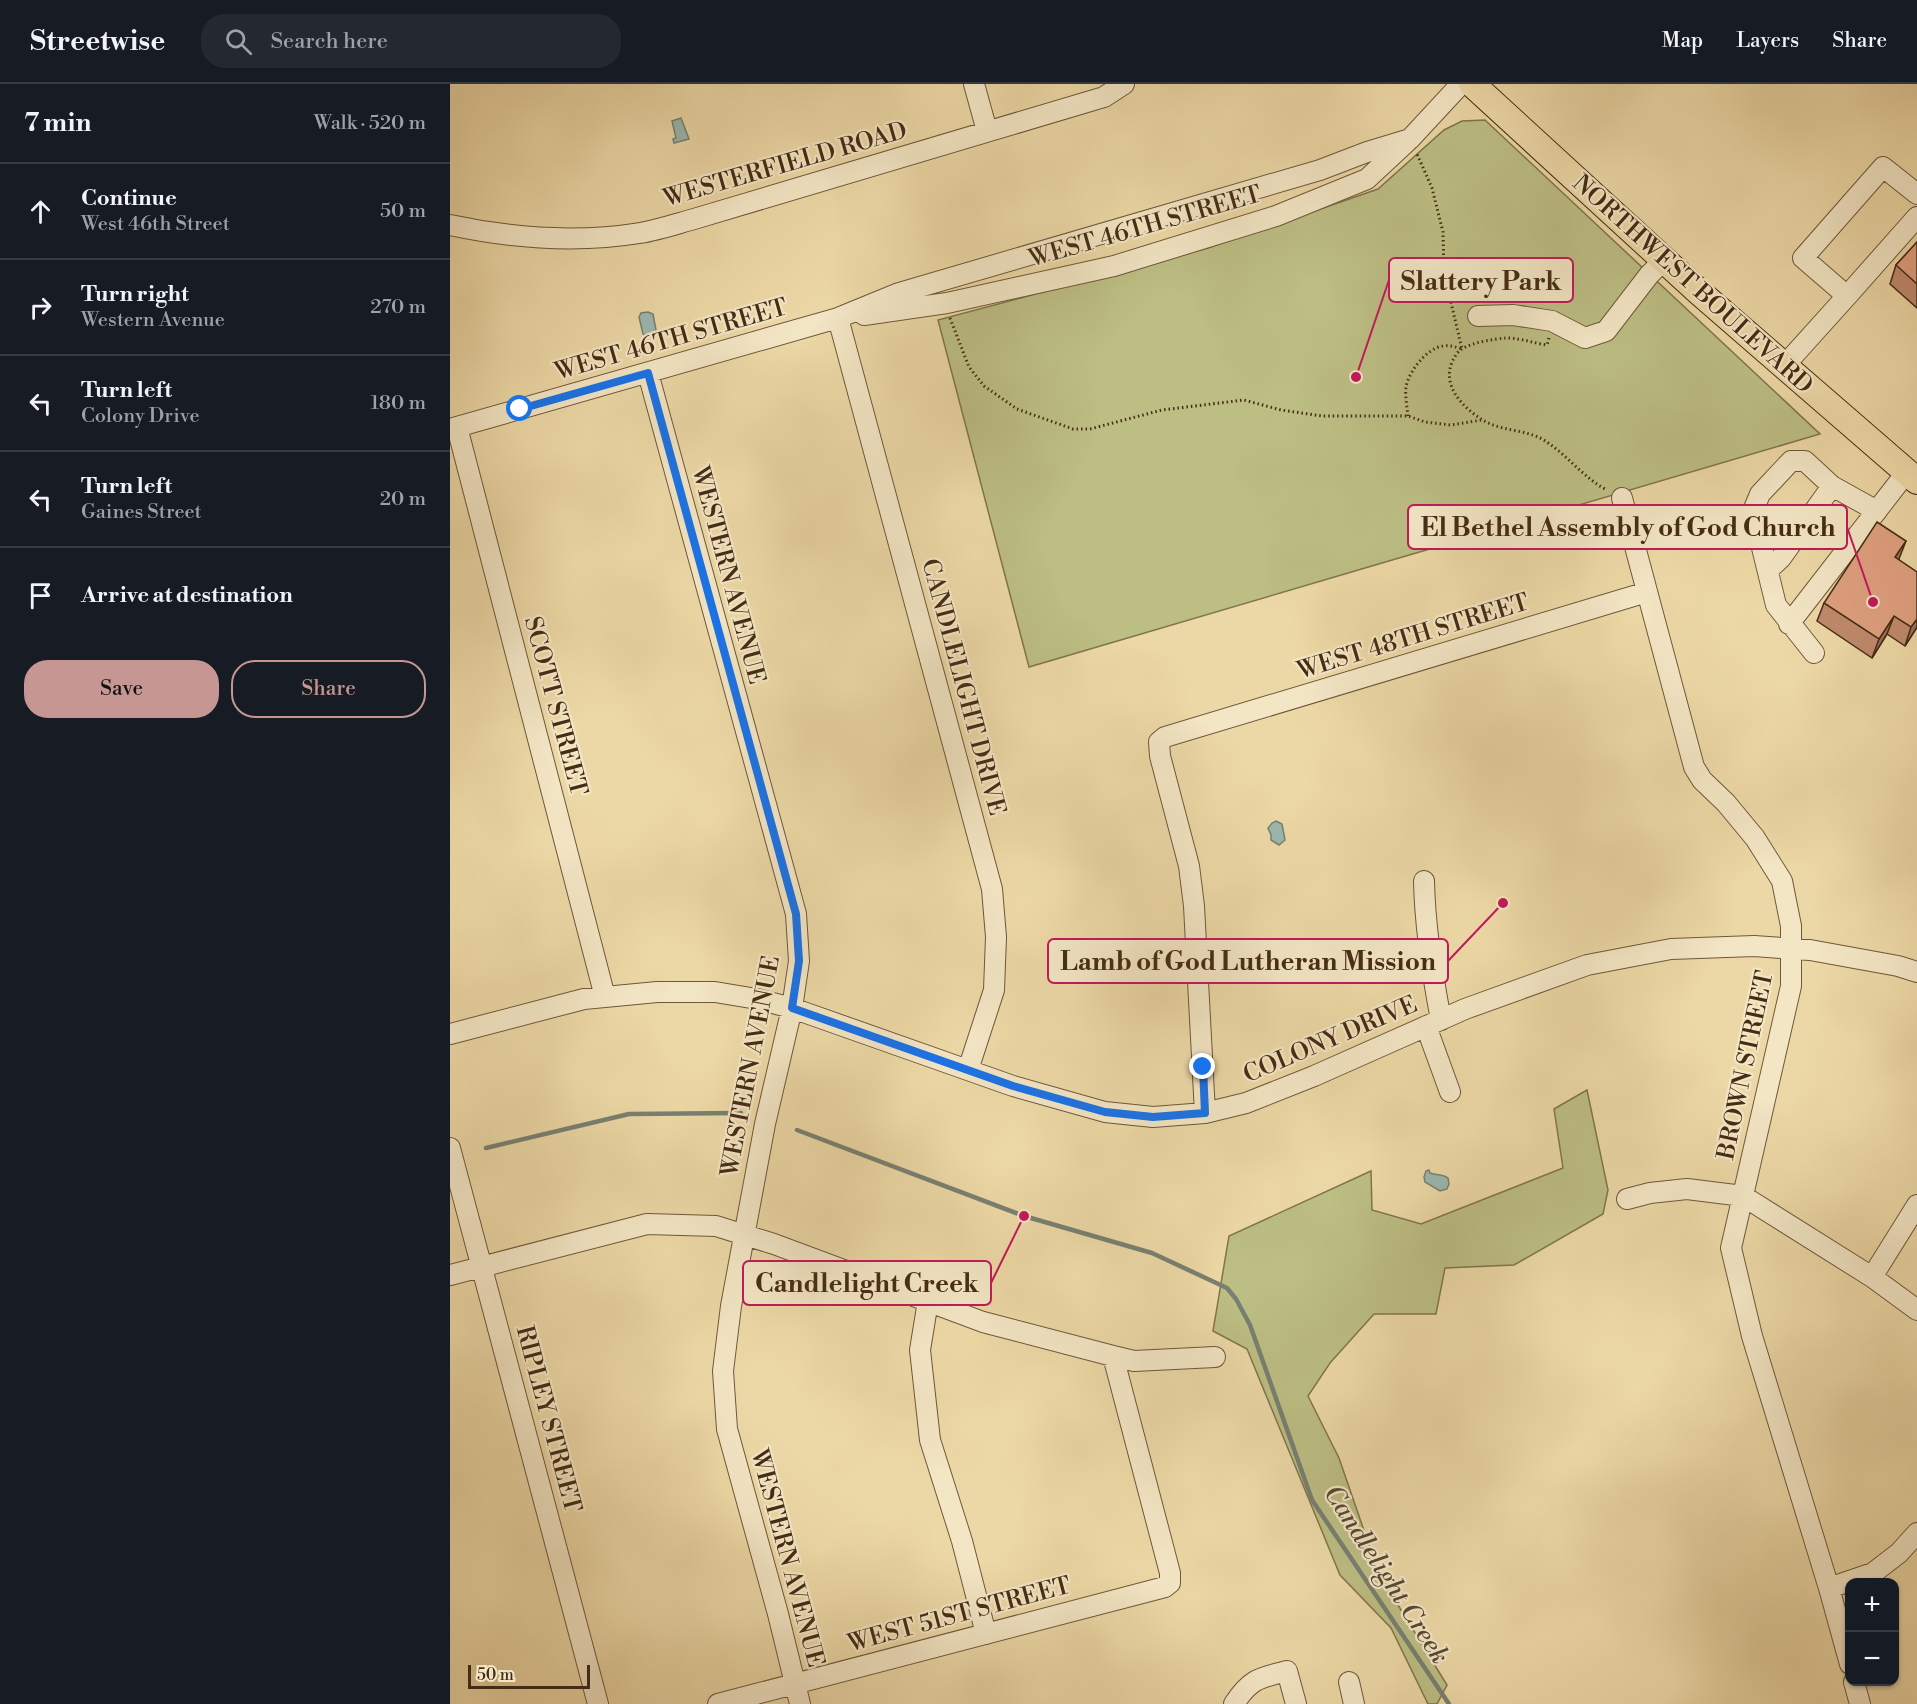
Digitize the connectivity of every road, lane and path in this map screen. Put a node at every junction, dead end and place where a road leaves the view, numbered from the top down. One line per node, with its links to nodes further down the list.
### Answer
1 (974, 84): 5 (street)
2 (1124, 84): 5 (street, WESTERFIELD ROAD)
3 (1461, 84): 6 (street, WEST 46TH STREET)
4 (1472, 84): 10 (main road, NORTHWEST BOULEVARD)
5 (987, 131): 9 (street, WESTERFIELD ROAD)
6 (1410, 140): 12 (street, WEST 46TH STREET); 14 (street, WEST 46TH STREET); 16 (path)
7 (1917, 194): 11 (street)
8 (1917, 217): 11 (street)
9 (450, 225)
10 (1664, 260): 13 (street); 17 (main road, NORTHWEST BOULEVARD)
11 (1847, 296): 17 (street)
12 (947, 303): 14 (street, WEST 46TH STREET); 19 (path)
13 (1478, 316)
14 (838, 318): 18 (street, WEST 46TH STREET); 37 (street, CANDLELIGHT DRIVE)
15 (1542, 344): 16 (path)
16 (1462, 349): 19 (path); 20 (path)
17 (1784, 366): 22 (main road, NORTHWEST BOULEVARD)
18 (648, 373): 21 (street, WEST 46TH STREET); 34 (street, WESTERN AVENUE)
19 (1408, 416): 20 (path)
20 (1482, 420): 24 (path)
21 (453, 428): 33 (street, SCOTT STREET)
22 (1912, 477): 25 (street)
23 (1832, 486): 25 (street); 26 (street); 26 (street)
24 (1622, 498): 27 (street, BROWN STREET)
25 (1877, 511): 28 (street)
26 (1768, 570): 28 (street)
27 (1647, 592): 31 (street, BROWN STREET); 39 (street, WEST 48TH STREET)
28 (1789, 624): 29 (street)
29 (1814, 653)
30 (1424, 881): 35 (street)
31 (1791, 949): 32 (street, COLONY DRIVE); 35 (street, COLONY DRIVE); 41 (street, BROWN STREET)
32 (1917, 972)
33 (606, 997): 34 (street, COLONY DRIVE); 36 (street, COLONY DRIVE)
34 (792, 1008): 37 (street, COLONY DRIVE); 44 (street, WESTERN AVENUE)
35 (1433, 1023): 38 (street); 39 (street, COLONY DRIVE)
36 (450, 1034)
37 (968, 1070): 39 (street, COLONY DRIVE)
38 (1450, 1092)
39 (1205, 1113)
40 (450, 1148): 45 (street, RIPLEY STREET)
41 (1743, 1196): 42 (street); 47 (street); 53 (street, BROWN STREET)
42 (1627, 1199)
43 (1917, 1205): 47 (street)
44 (744, 1234): 45 (street); 48 (street); 57 (street, WESTERN AVENUE)
45 (482, 1267): 46 (street); 59 (street, RIPLEY STREET)
46 (450, 1275)
47 (1872, 1277): 49 (street)
48 (928, 1301): 50 (street); 54 (street)
49 (1917, 1310)
50 (1113, 1356): 51 (street); 54 (street, WEST 51ST STREET)
51 (1215, 1357)
52 (1917, 1533): 53 (street)
53 (1829, 1588): 55 (street, BROWN STREET)
54 (986, 1634): 57 (street, WEST 51ST STREET)
55 (1845, 1646)
56 (1349, 1682): 64 (street)
57 (795, 1684): 60 (street, WEST 51ST STREET); 61 (street, WESTERN AVENUE)
58 (1855, 1686): 65 (street)
59 (598, 1704)
60 (718, 1704)
61 (800, 1704)
62 (1234, 1704): 63 (street)
63 (1296, 1704)
64 (1354, 1704)
65 (1860, 1704)

